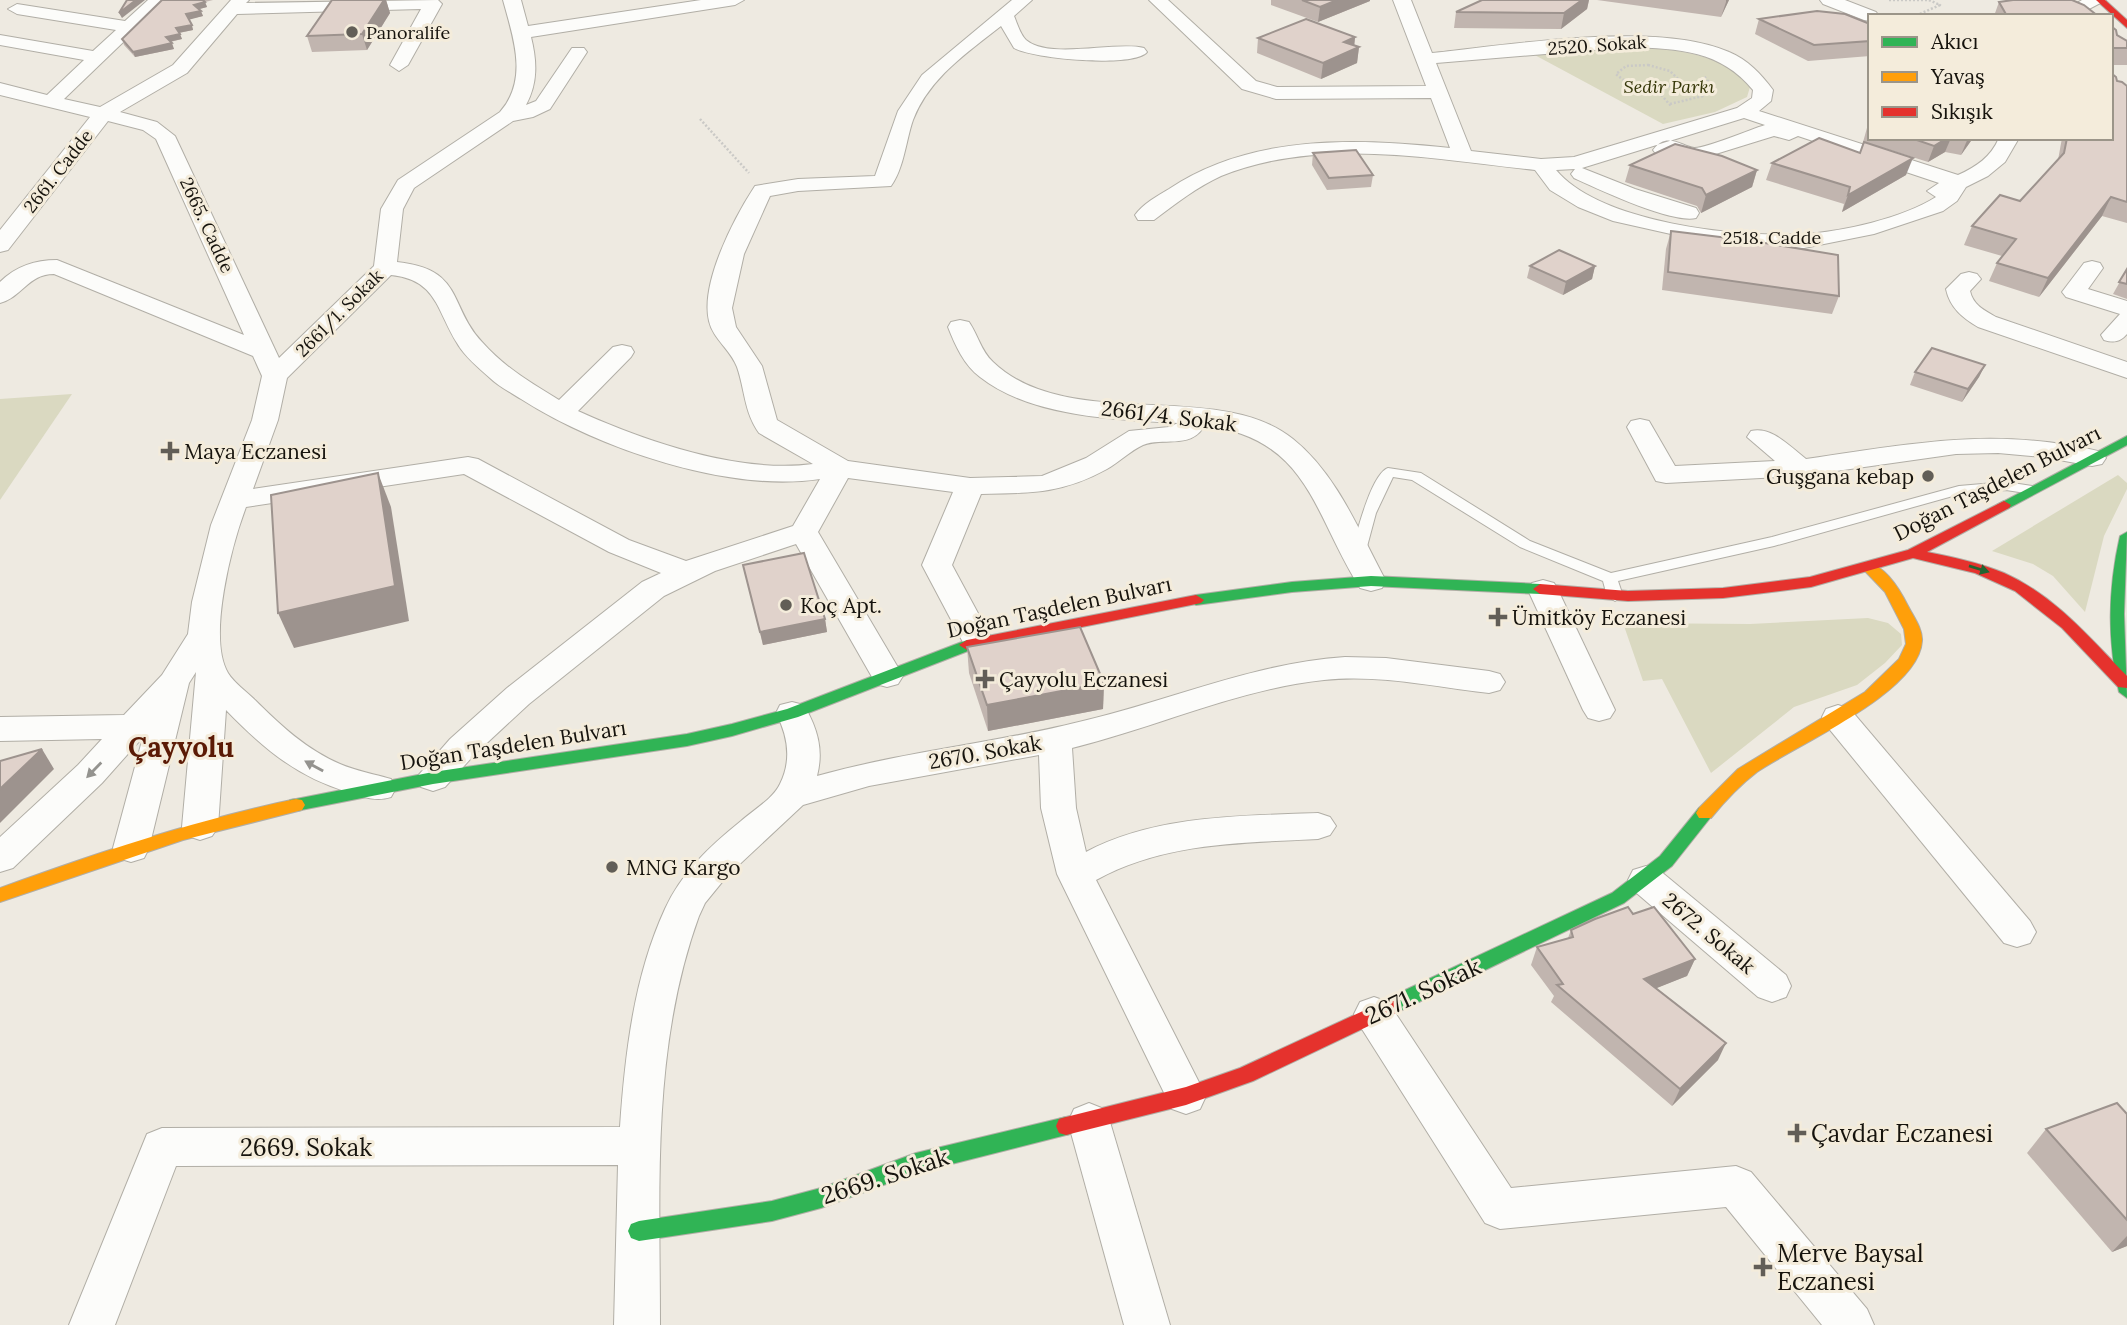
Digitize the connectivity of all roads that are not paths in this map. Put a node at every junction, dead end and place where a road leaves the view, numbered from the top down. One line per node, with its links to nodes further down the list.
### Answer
1 (158, 0): 16 (street)
2 (512, 0): 17 (street, 2661/1. Sokak)
3 (735, 0): 17 (street)
4 (1023, 0): 12 (street)
5 (1158, 0): 25 (street)
6 (1402, 0): 22 (street)
7 (2099, 0): 11 (street); 15 (street)
8 (1831, 1): 13 (street)
9 (22, 5): 14 (street); 16 (street)
10 (237, 5): 23 (street); 28 (street)
11 (2084, 14)
12 (1005, 15): 20 (street); 55 (street)
13 (1868, 15)
14 (0, 22)
15 (2127, 25)
16 (129, 27): 21 (street)
17 (520, 33): 29 (street, 2661/1. Sokak)
18 (0, 40): 21 (street)
19 (578, 52): 29 (street)
20 (1138, 52)
21 (97, 57): 26 (street)
22 (1425, 59): 25 (street); 27 (street, 2520. Sokak)
23 (399, 65)
24 (0, 89): 26 (street, 2661. Cadde)
25 (1438, 92): 32 (street)
26 (51, 101): 28 (street, 2661. Cadde)
27 (1744, 111): 30 (street); 33 (street)
28 (103, 114): 38 (street, 2661. Cadde); 45 (street, 2665. Cadde)
29 (508, 116): 39 (street, 2661/1. Sokak)
30 (1818, 136): 34 (street); 37 (street, 2518. Cadde)
31 (2008, 140): 34 (street, 2518. Cadde)
32 (1463, 156): 33 (street); 35 (street)
33 (1541, 165): 34 (street, 2518. Cadde)
34 (1958, 182): 36 (street, 2518. Cadde)
35 (1146, 215)
36 (1816, 219)
37 (1768, 220)
38 (0, 245)
39 (385, 268): 48 (street, 2661/1. Sokak); 49 (street)
40 (2092, 268): 43 (street)
41 (1969, 279): 47 (street)
42 (0, 296): 45 (street)
43 (2127, 309)
44 (960, 327): 50 (street, 2661/4. Sokak)
45 (265, 352): 48 (street, 2665. Cadde)
46 (622, 352): 49 (street)
47 (2127, 370)
48 (275, 376): 59 (street)
49 (561, 413): 55 (street)
50 (1206, 417): 57 (street); 63 (street, 2661/4. Sokak)
51 (1640, 427): 56 (street)
52 (1760, 438): 56 (street)
53 (2127, 440): 54 (street, Doğan Taşdelen Bulvarı)
54 (2092, 458): 56 (street); 58 (street, Doğan Taşdelen Bulvarı)
55 (840, 467): 57 (street); 60 (street)
56 (1801, 468)
57 (970, 486): 71 (street)
58 (2032, 490): 62 (street, Doğan Taşdelen Bulvarı); 66 (lane)
59 (234, 500): 65 (street); 70 (street)
60 (804, 532): 65 (street); 72 (street)
61 (2127, 536): 76 (street)
62 (1913, 553): 64 (street, Doğan Taşdelen Bulvarı); 76 (street, one-way to 76)
63 (1358, 557): 66 (lane); 67 (street, 2661/4. Sokak)
64 (1869, 568): 69 (street, Doğan Taşdelen Bulvarı); 79 (street, 2671. Sokak)
65 (686, 572): 83 (street)
66 (1610, 578): 69 (lane)
67 (1371, 581): 68 (street, Doğan Taşdelen Bulvarı); 71 (street, Doğan Taşdelen Bulvarı)
68 (1543, 590): 69 (street, Doğan Taşdelen Bulvarı); 77 (street)
69 (1615, 596)
70 (203, 634): 73 (street); 75 (street)
71 (977, 641): 72 (street, Doğan Taşdelen Bulvarı)
72 (887, 676): 78 (street, Doğan Taşdelen Bulvarı)
73 (213, 677): 84 (street, one-way to 73); 87 (street)
74 (1489, 681): 82 (street)
75 (173, 684): 80 (street); 88 (street)
76 (2125, 687)
77 (1599, 710)
78 (792, 713): 83 (street, Doğan Taşdelen Bulvarı); 85 (street)
79 (1838, 717): 91 (street, 2671. Sokak); 93 (street)
80 (135, 727): 81 (street); 89 (street, one-way to 89)
81 (0, 729)
82 (1056, 740): 85 (street, 2670. Sokak); 90 (street, 2670. Sokak)
83 (433, 778): 84 (street, Doğan Taşdelen Bulvarı)
84 (379, 788): 87 (street, Doğan Taşdelen Bulvarı)
85 (790, 796): 98 (street)
86 (1318, 826): 90 (street)
87 (200, 827): 88 (street, Doğan Taşdelen Bulvarı)
88 (131, 848): 92 (street, Doğan Taşdelen Bulvarı)
89 (0, 858)
90 (1075, 874): 96 (street, 2670. Sokak)
91 (1646, 880): 94 (street, 2672. Sokak); 95 (street, 2671. Sokak)
92 (0, 895)
93 (2017, 932)
94 (1772, 986)
95 (1374, 1014): 96 (street, 2671. Sokak); 103 (street)
96 (1186, 1097): 97 (street, 2671. Sokak)
97 (1089, 1122): 99 (street, 2669. Sokak); 102 (street)
98 (641, 1146): 99 (street); 100 (street, 2669. Sokak)
99 (639, 1231): 101 (street)
100 (92, 1325)
101 (637, 1325)
102 (1147, 1325)
103 (1851, 1325)

